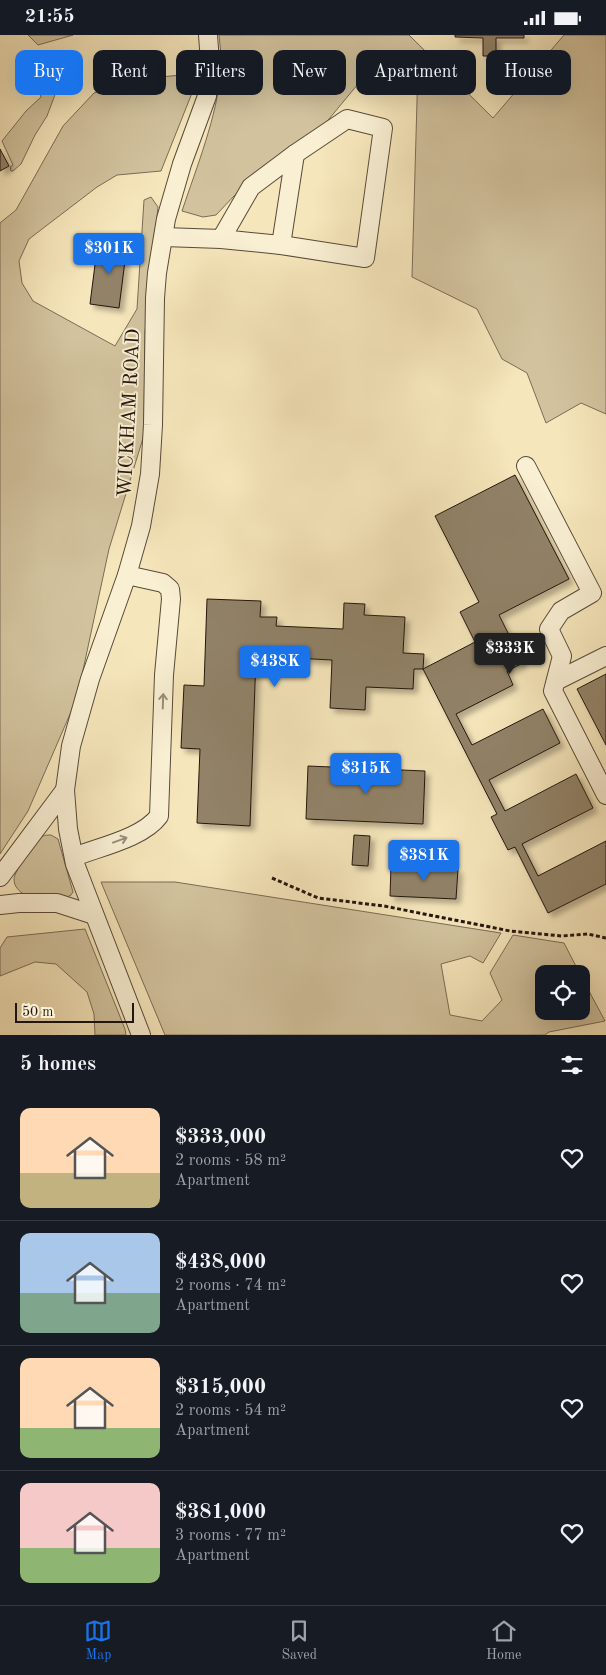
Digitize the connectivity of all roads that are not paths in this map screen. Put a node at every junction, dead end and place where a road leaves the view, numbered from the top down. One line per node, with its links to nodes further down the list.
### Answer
1 (208, 35): 3 (street, WICKHAM ROAD)
2 (295, 154): 4 (street); 5 (street); 5 (street)
3 (164, 237): 4 (street); 7 (street, WICKHAM ROAD)
4 (221, 239): 5 (street)
5 (281, 245)
6 (526, 466): 9 (street)
7 (126, 575): 10 (street, WICKHAM ROAD); 12 (street, one-way to 7)
8 (606, 656): 9 (street)
9 (556, 681): 11 (street)
10 (66, 789): 12 (street, WICKHAM ROAD); 13 (street)
11 (606, 795)
12 (74, 857): 15 (street, WICKHAM ROAD)
13 (0, 877)
14 (0, 905): 15 (street)
15 (94, 915): 16 (street, WICKHAM ROAD)
16 (141, 1035)

